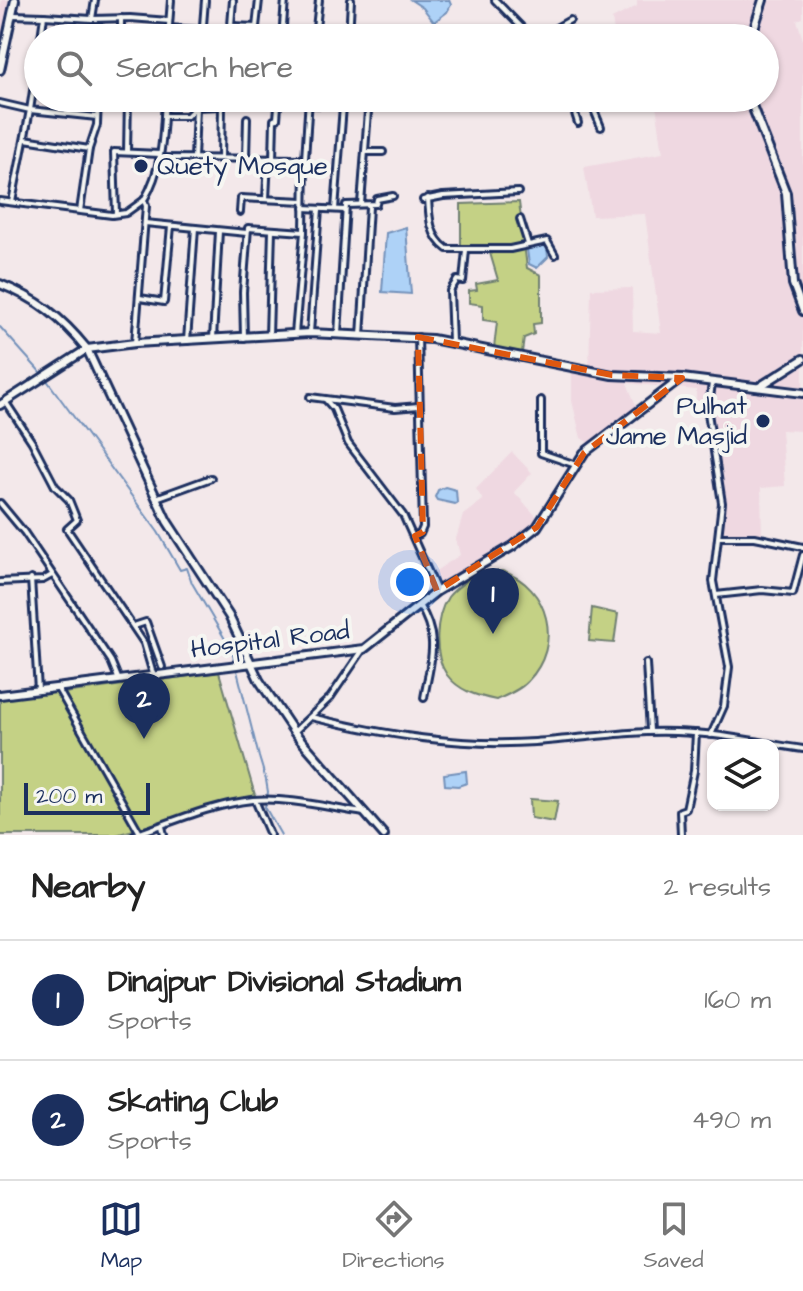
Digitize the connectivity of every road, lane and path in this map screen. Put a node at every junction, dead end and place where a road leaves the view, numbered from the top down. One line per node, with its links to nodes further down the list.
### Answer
1 (15, 0): 12 (street)
2 (95, 0): 15 (street)
3 (171, 0): 17 (street)
4 (205, 0): 20 (street)
5 (233, 0): 21 (street)
6 (259, 0): 22 (street)
7 (285, 0): 23 (street)
8 (319, 0): 24 (street)
9 (351, 0): 25 (street)
10 (495, 0): 26 (street)
11 (763, 0): 28 (street)
12 (13, 15): 13 (street); 29 (street)
13 (44, 16): 15 (street); 18 (street)
14 (121, 18): 15 (street); 17 (street); 19 (street)
15 (92, 19)
16 (570, 20): 27 (street)
17 (169, 21)
18 (43, 24)
19 (121, 24)
20 (203, 24)
21 (231, 24)
22 (256, 24)
23 (283, 24)
24 (316, 24)
25 (350, 24)
26 (520, 24)
27 (562, 24)
28 (755, 24)
29 (0, 70)
30 (0, 103): 31 (street)
31 (24, 109)
32 (30, 112): 53 (street)
33 (50, 112): 47 (street)
34 (97, 112): 49 (street)
35 (128, 112): 55 (street)
36 (164, 112): 48 (street)
37 (191, 112): 48 (street)
38 (196, 112): 61 (street)
39 (222, 112): 59 (street)
40 (278, 112): 62 (street)
41 (308, 112): 63 (street)
42 (343, 112): 75 (street)
43 (368, 112): 56 (street)
44 (574, 112): 51 (street)
45 (595, 112): 52 (street)
46 (754, 112): 93 (street)
47 (69, 114): 49 (street)
48 (164, 116): 58 (street)
49 (97, 117): 54 (street)
50 (247, 118): 60 (street)
51 (578, 123)
52 (601, 127)
53 (25, 139): 54 (street); 70 (street)
54 (89, 149): 77 (street)
55 (127, 152): 58 (street); 79 (street)
56 (366, 152): 57 (street); 71 (street)
57 (383, 152)
58 (160, 156): 61 (street); 67 (street)
59 (221, 158): 60 (street); 61 (street)
60 (246, 158): 62 (street)
61 (194, 159)
62 (270, 159): 63 (street); 66 (street)
63 (305, 159): 69 (street)
64 (518, 192): 89 (street)
65 (393, 196): 72 (street)
66 (266, 199): 69 (street); 78 (street)
67 (144, 200): 79 (street); 81 (street)
68 (0, 201): 70 (street)
69 (304, 201): 73 (street)
70 (12, 202): 77 (street)
71 (361, 204): 72 (street); 76 (street)
72 (369, 206): 98 (street)
73 (304, 208): 74 (street); 86 (street)
74 (319, 209): 75 (street); 94 (street)
75 (335, 209): 76 (street)
76 (345, 210): 96 (street)
77 (80, 211): 79 (street)
78 (240, 212)
79 (116, 214)
80 (520, 219): 88 (street)
81 (145, 223): 82 (street); 92 (street)
82 (171, 226): 83 (street); 92 (street)
83 (195, 228): 85 (street); 102 (street)
84 (272, 230): 86 (street); 87 (street); 97 (street)
85 (219, 231): 87 (street); 101 (street)
86 (304, 232): 95 (street)
87 (247, 233): 100 (street)
88 (528, 244): 89 (street); 90 (street)
89 (466, 250): 103 (street)
90 (555, 255)
91 (0, 284): 105 (street)
92 (139, 298): 104 (street)
93 (803, 311)
94 (310, 333): 95 (street); 96 (street)
95 (295, 334): 97 (street)
96 (338, 334): 98 (street)
97 (269, 336): 100 (street)
98 (361, 336): 99 (street)
99 (418, 337): 103 (street); 115 (street)
100 (244, 338): 101 (street)
101 (213, 339): 102 (street)
102 (187, 341): 104 (street)
103 (452, 342): 107 (street)
104 (135, 343): 105 (street)
105 (87, 349): 114 (street); 118 (street)
106 (803, 359): 109 (street)
107 (682, 378): 108 (street); 116 (street, Hospital Road)
108 (712, 383): 109 (street); 123 (street)
109 (759, 387): 110 (street)
110 (803, 393)
111 (310, 397): 112 (street)
112 (325, 399): 115 (street); 122 (street)
113 (541, 400): 116 (street)
114 (2, 403): 132 (street)
115 (420, 406): 122 (street)
116 (576, 465): 129 (street, Hospital Road)
117 (211, 478): 118 (street)
118 (156, 498): 134 (street)
119 (0, 503): 120 (street)
120 (5, 510): 121 (street); 126 (street)
121 (0, 515)
122 (415, 536): 129 (street)
123 (719, 537): 124 (street); 130 (street)
124 (803, 547)
125 (803, 555): 130 (street)
126 (52, 575): 127 (street); 138 (street)
127 (31, 579): 128 (street); 140 (street)
128 (0, 582)
129 (437, 591): 131 (street, Hospital Road)
130 (716, 595): 147 (street)
131 (419, 605): 133 (street, Hospital Road); 142 (street)
132 (133, 627): 136 (street); 137 (street)
133 (364, 649): 134 (street, Hospital Road); 143 (street)
134 (251, 663): 137 (street, Hospital Road); 145 (street)
135 (646, 663): 144 (street)
136 (162, 667)
137 (153, 674): 138 (street, Hospital Road)
138 (118, 678): 139 (street, Hospital Road)
139 (57, 687): 140 (street, Hospital Road); 152 (street)
140 (38, 690): 141 (street, Hospital Road)
141 (0, 695)
142 (424, 698)
143 (311, 717): 144 (street); 145 (street)
144 (650, 731): 146 (street)
145 (294, 732): 150 (street)
146 (696, 733): 147 (street); 156 (street)
147 (711, 735): 148 (street)
148 (803, 749)
149 (257, 800): 150 (street); 151 (street); 154 (street)
150 (364, 813): 155 (street)
151 (162, 826): 152 (street); 153 (street)
152 (137, 834)
153 (164, 835)
154 (270, 835)
155 (384, 835)
156 (681, 835)

